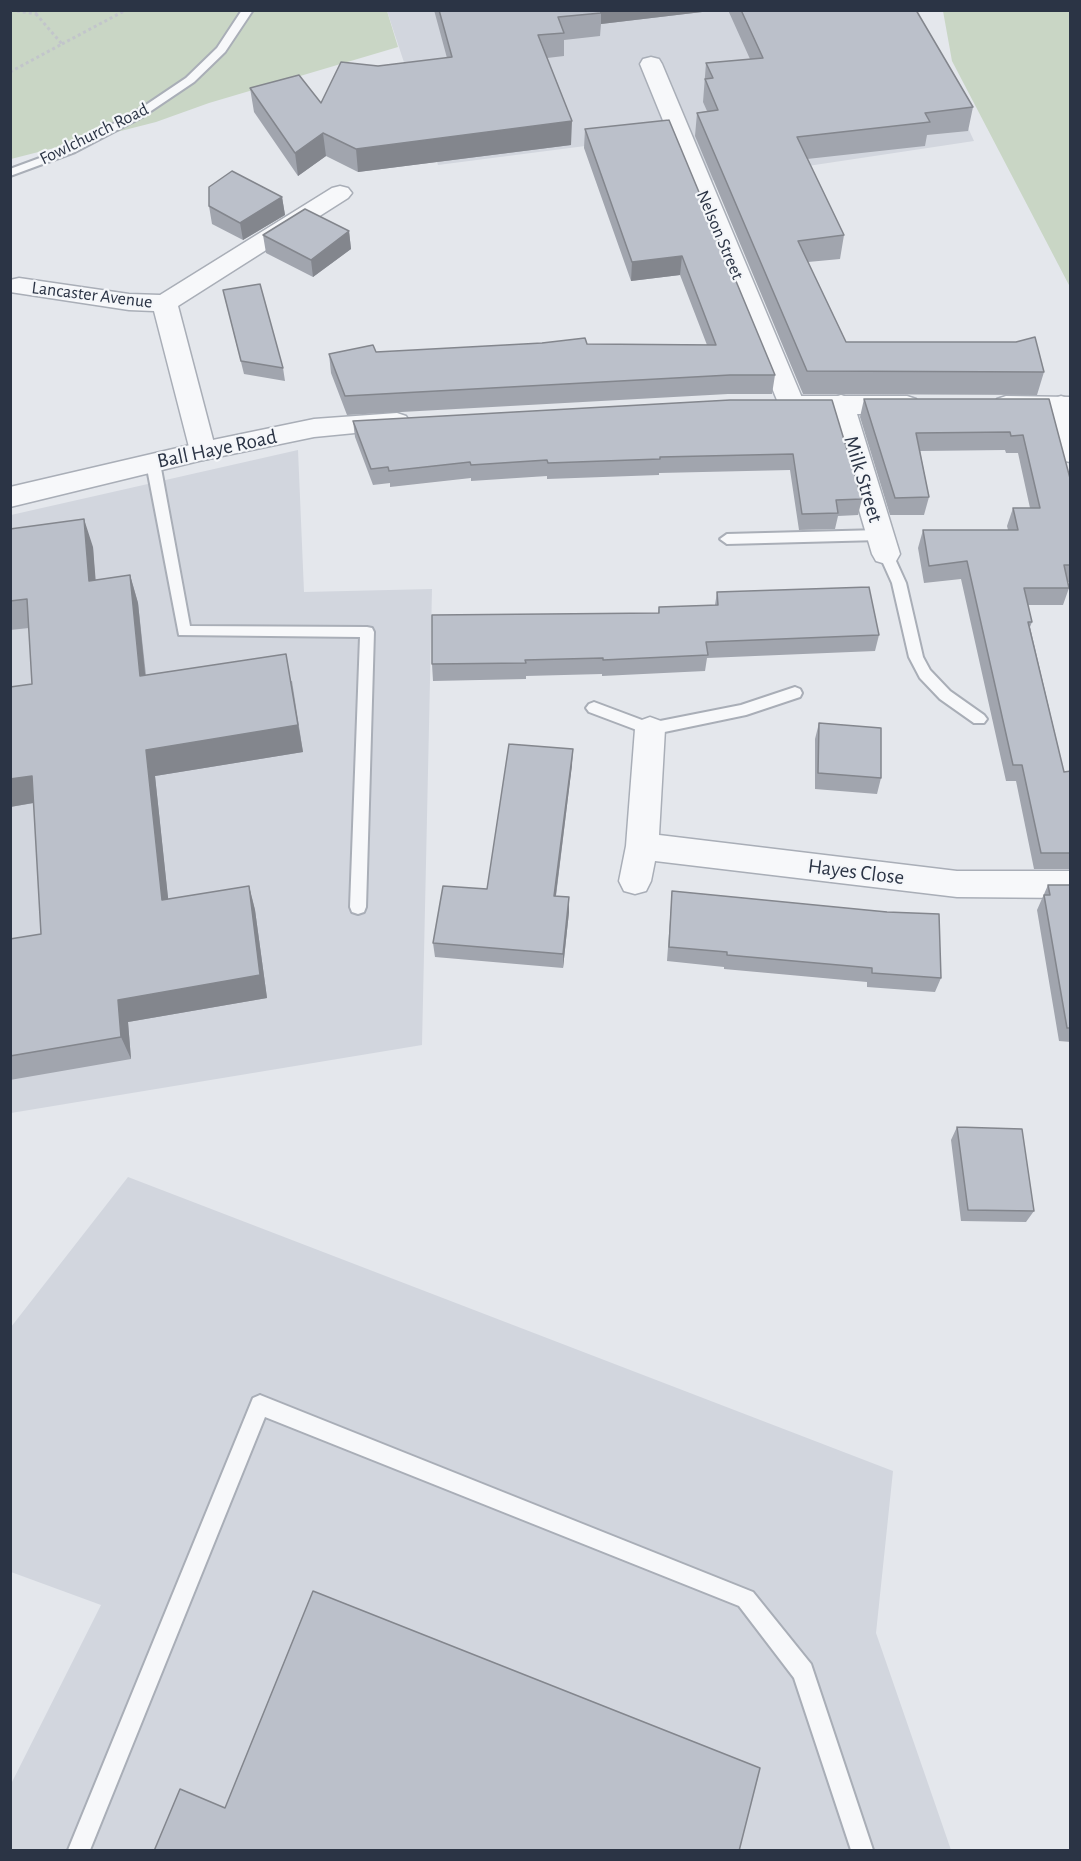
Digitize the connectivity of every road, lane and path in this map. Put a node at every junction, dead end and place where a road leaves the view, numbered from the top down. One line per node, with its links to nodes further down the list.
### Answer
1 (11, 10): 5 (path)
2 (41, 10): 5 (path)
3 (126, 10): 6 (path)
4 (248, 10): 9 (lane, Fowlchurch Road)
5 (36, 14): 6 (path)
6 (62, 44): 8 (path)
7 (651, 64): 13 (street, Nelson Street)
8 (10, 72)
9 (10, 173)
10 (340, 193): 12 (street, Lancaster Avenue)
11 (20, 286): 12 (street, Lancaster Avenue)
12 (165, 303): 18 (street, Lancaster Avenue)
13 (841, 404): 14 (street); 23 (street, Milk Street)
14 (933, 405)
15 (980, 405): 16 (street)
16 (1066, 406): 19 (street)
17 (427, 420): 18 (street, Ball Haye Road)
18 (203, 451): 20 (street, Ball Haye Road)
19 (1071, 453)
20 (153, 463): 21 (street, Ball Haye Road); 31 (lane)
21 (10, 497)
22 (727, 538): 23 (lane)
23 (883, 544): 26 (lane)
24 (795, 693): 27 (lane)
25 (594, 708): 27 (lane)
26 (979, 719)
27 (650, 729): 28 (street)
28 (642, 846): 29 (street); 30 (street, Hayes Close)
29 (635, 881)
30 (1071, 885)
31 (358, 907)
32 (79, 1851): 33 (lane)
33 (862, 1851)

